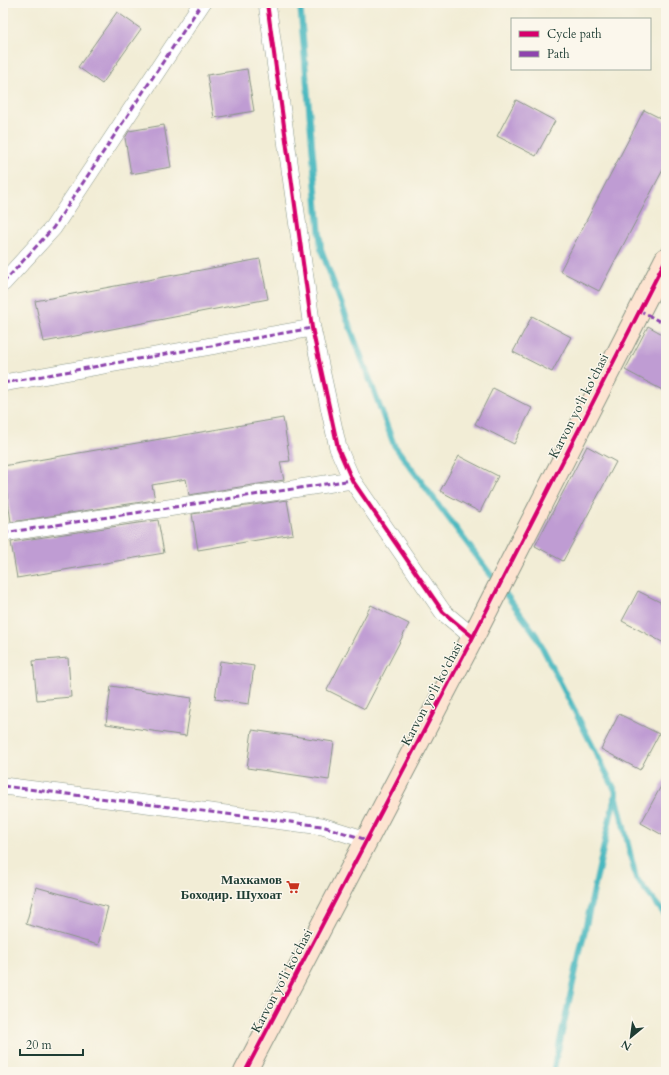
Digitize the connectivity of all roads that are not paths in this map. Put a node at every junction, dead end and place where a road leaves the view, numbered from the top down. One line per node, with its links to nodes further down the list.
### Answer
1 (202, 3): 4 (street)
2 (267, 3): 5 (street)
3 (666, 260): 9 (street, Karvon yo‘li ko'chasi)
4 (3, 283)
5 (312, 328): 6 (street); 7 (street)
6 (3, 383)
7 (352, 480): 8 (street); 9 (street)
8 (3, 533)
9 (473, 637): 11 (street, Karvon yo‘li ko'chasi)
10 (3, 786): 11 (street)
11 (367, 840): 12 (street, Karvon yo‘li ko'chasi)
12 (245, 1072)

